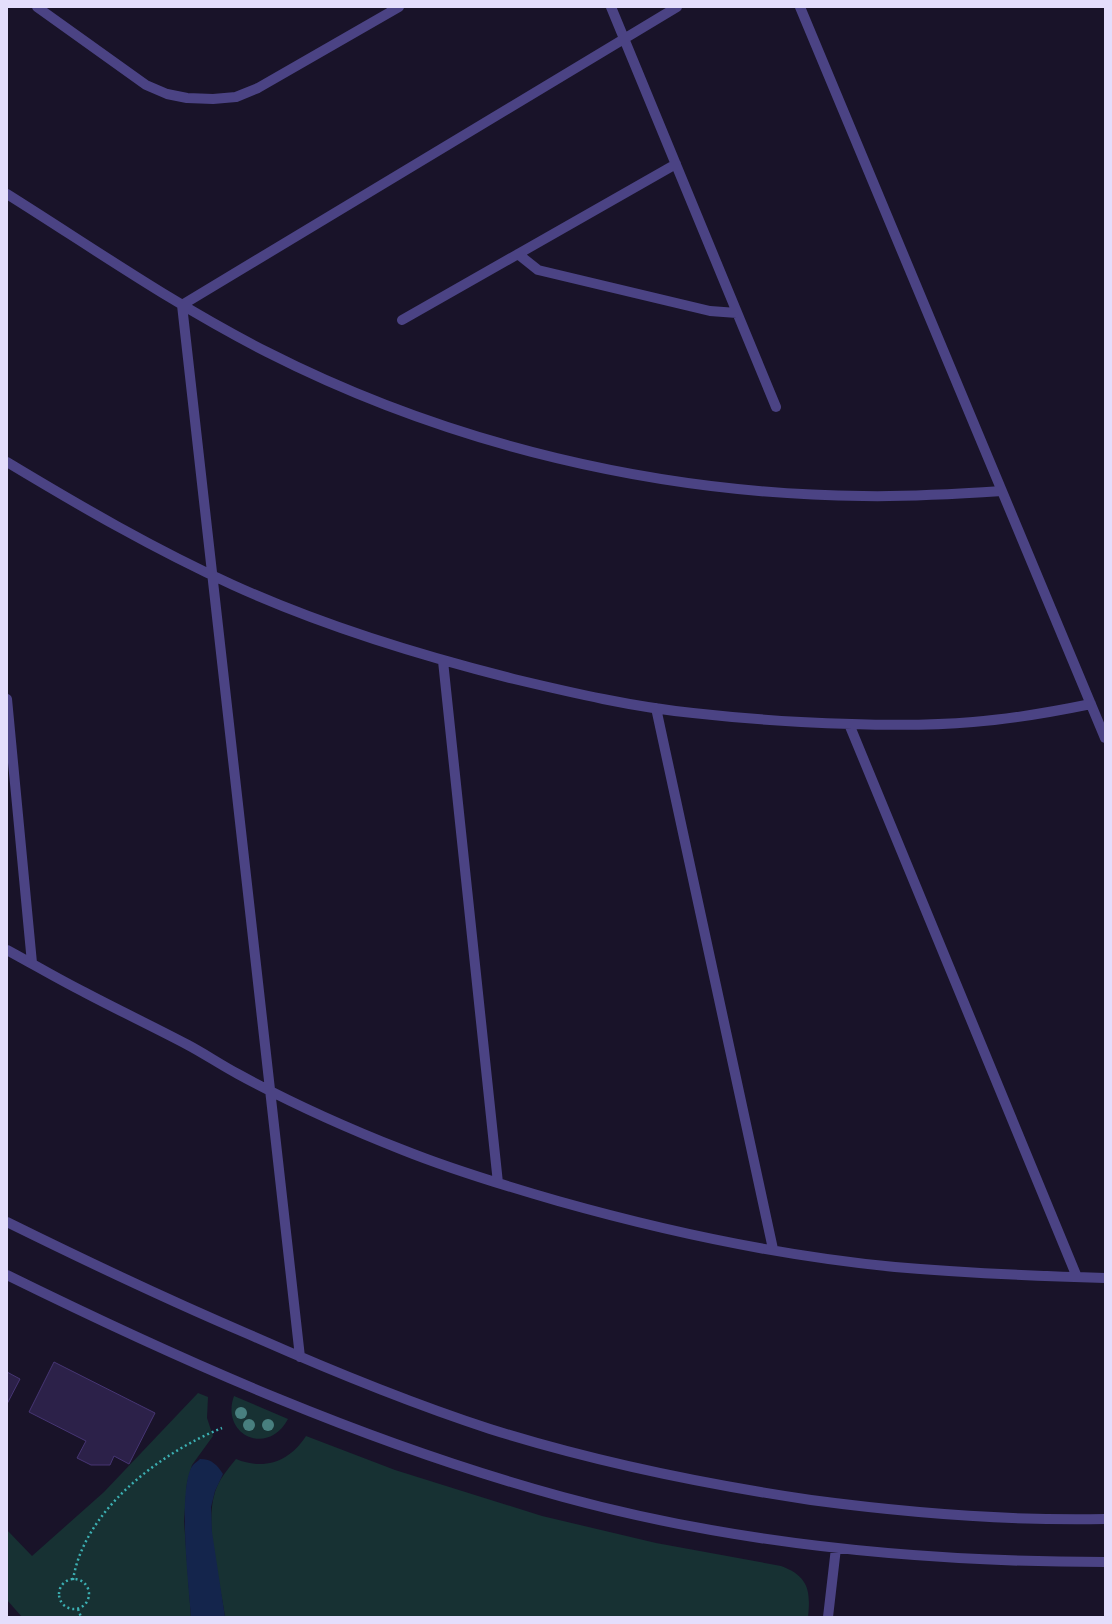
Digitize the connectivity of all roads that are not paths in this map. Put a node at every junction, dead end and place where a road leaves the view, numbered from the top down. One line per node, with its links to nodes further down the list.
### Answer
1 (36, 7): 2 (street)
2 (399, 7)
3 (611, 7): 6 (street)
4 (677, 7): 6 (street)
5 (800, 7): 15 (street)
6 (624, 39): 7 (street); 10 (street)
7 (676, 164): 9 (street); 11 (street)
8 (7, 194): 10 (street)
9 (518, 254): 11 (street); 12 (street)
10 (182, 305): 15 (street); 16 (street)
11 (737, 313): 13 (street)
12 (402, 320)
13 (776, 407)
14 (7, 462): 16 (street)
15 (1002, 491): 19 (street)
16 (213, 575): 17 (street); 25 (street)
17 (443, 661): 20 (street); 26 (street)
18 (7, 699): 24 (street)
19 (1091, 704): 21 (street); 22 (street)
20 (656, 708): 21 (street); 28 (street)
21 (849, 724): 30 (street)
22 (1105, 738)
23 (7, 950): 24 (street)
24 (32, 963): 25 (street)
25 (270, 1090): 26 (street); 32 (street)
26 (498, 1183): 28 (street)
27 (7, 1222): 32 (street)
28 (773, 1249): 30 (street)
29 (7, 1274): 34 (street)
30 (1077, 1277): 31 (street)
31 (1105, 1278)
32 (300, 1357): 33 (street)
33 (1105, 1519)
34 (836, 1548): 35 (street); 36 (street)
35 (1105, 1562)
36 (828, 1617)

